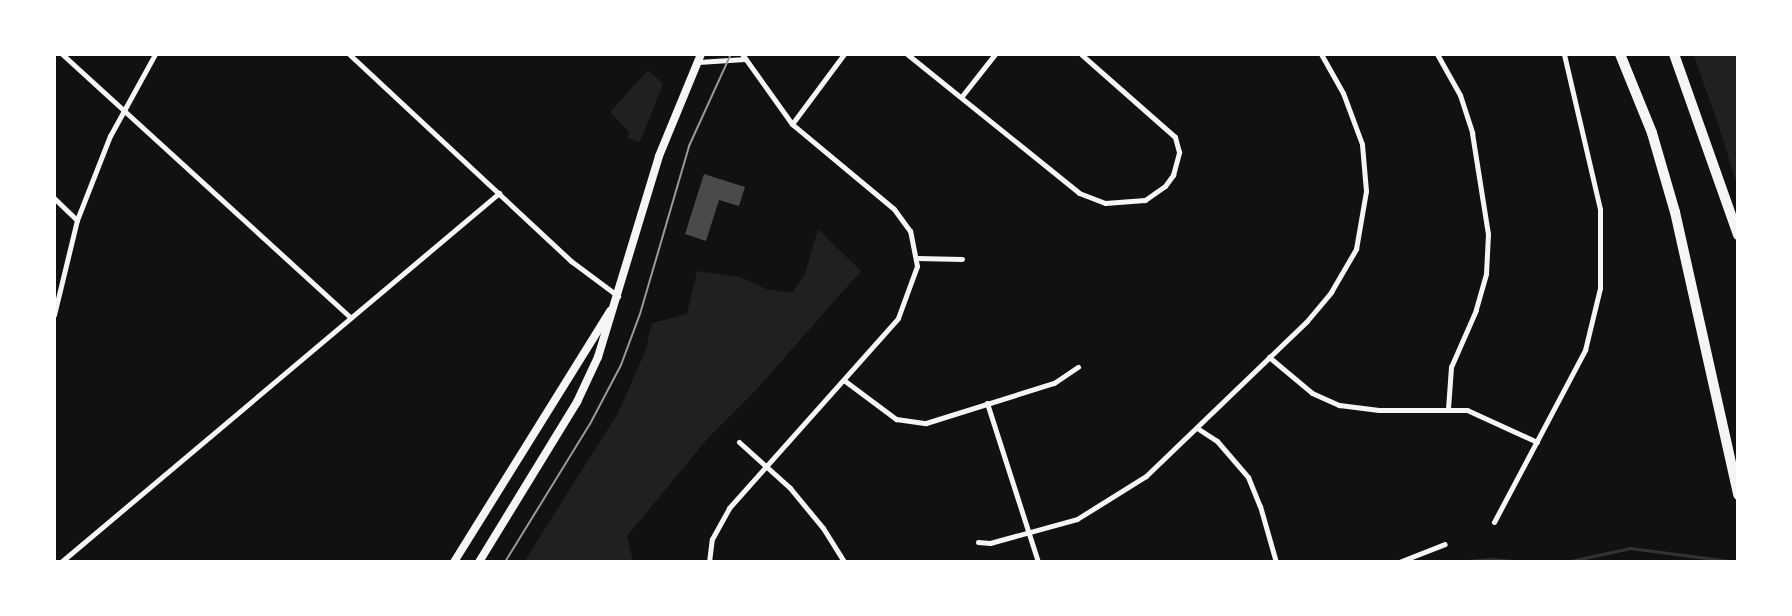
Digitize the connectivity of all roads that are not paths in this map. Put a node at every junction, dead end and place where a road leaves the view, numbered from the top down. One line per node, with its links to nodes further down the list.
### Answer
1 (62, 54): 16 (street)
2 (155, 54): 16 (street)
3 (349, 54): 18 (street)
4 (844, 54): 17 (street)
5 (907, 54): 15 (street)
6 (995, 54): 15 (street)
7 (1081, 54): 15 (street)
8 (1322, 54): 27 (street)
9 (1437, 54): 31 (street)
10 (1564, 54): 34 (street)
11 (1620, 54): 36 (highway)
12 (1674, 54): 21 (highway)
13 (744, 57): 14 (street); 17 (street)
14 (700, 58): 24 (main road)
15 (962, 96)
16 (123, 110): 20 (street); 26 (street)
17 (792, 124): 22 (street)
18 (499, 193): 24 (street); 26 (street)
19 (54, 198): 20 (street)
20 (77, 220): 25 (street)
21 (1738, 235)
22 (917, 258): 23 (street); 29 (street)
23 (962, 259)
24 (619, 297): 42 (main road); 43 (main road)
25 (54, 315)
26 (350, 317): 41 (street)
27 (1269, 357): 31 (street); 32 (street)
28 (1078, 367): 30 (street)
29 (845, 381): 30 (street); 35 (street)
30 (987, 403): 38 (street)
31 (1448, 409): 34 (street)
32 (1197, 428): 38 (street); 47 (street)
33 (739, 442): 35 (street)
34 (1537, 442): 37 (street)
35 (769, 467): 44 (street); 45 (street)
36 (1738, 495)
37 (1494, 522)
38 (1029, 532): 39 (street); 46 (street)
39 (978, 542)
40 (1445, 544): 48 (street)
41 (61, 562)
42 (454, 562)
43 (479, 562)
44 (709, 562)
45 (844, 562)
46 (1038, 562)
47 (1276, 562)
48 (1399, 562)

